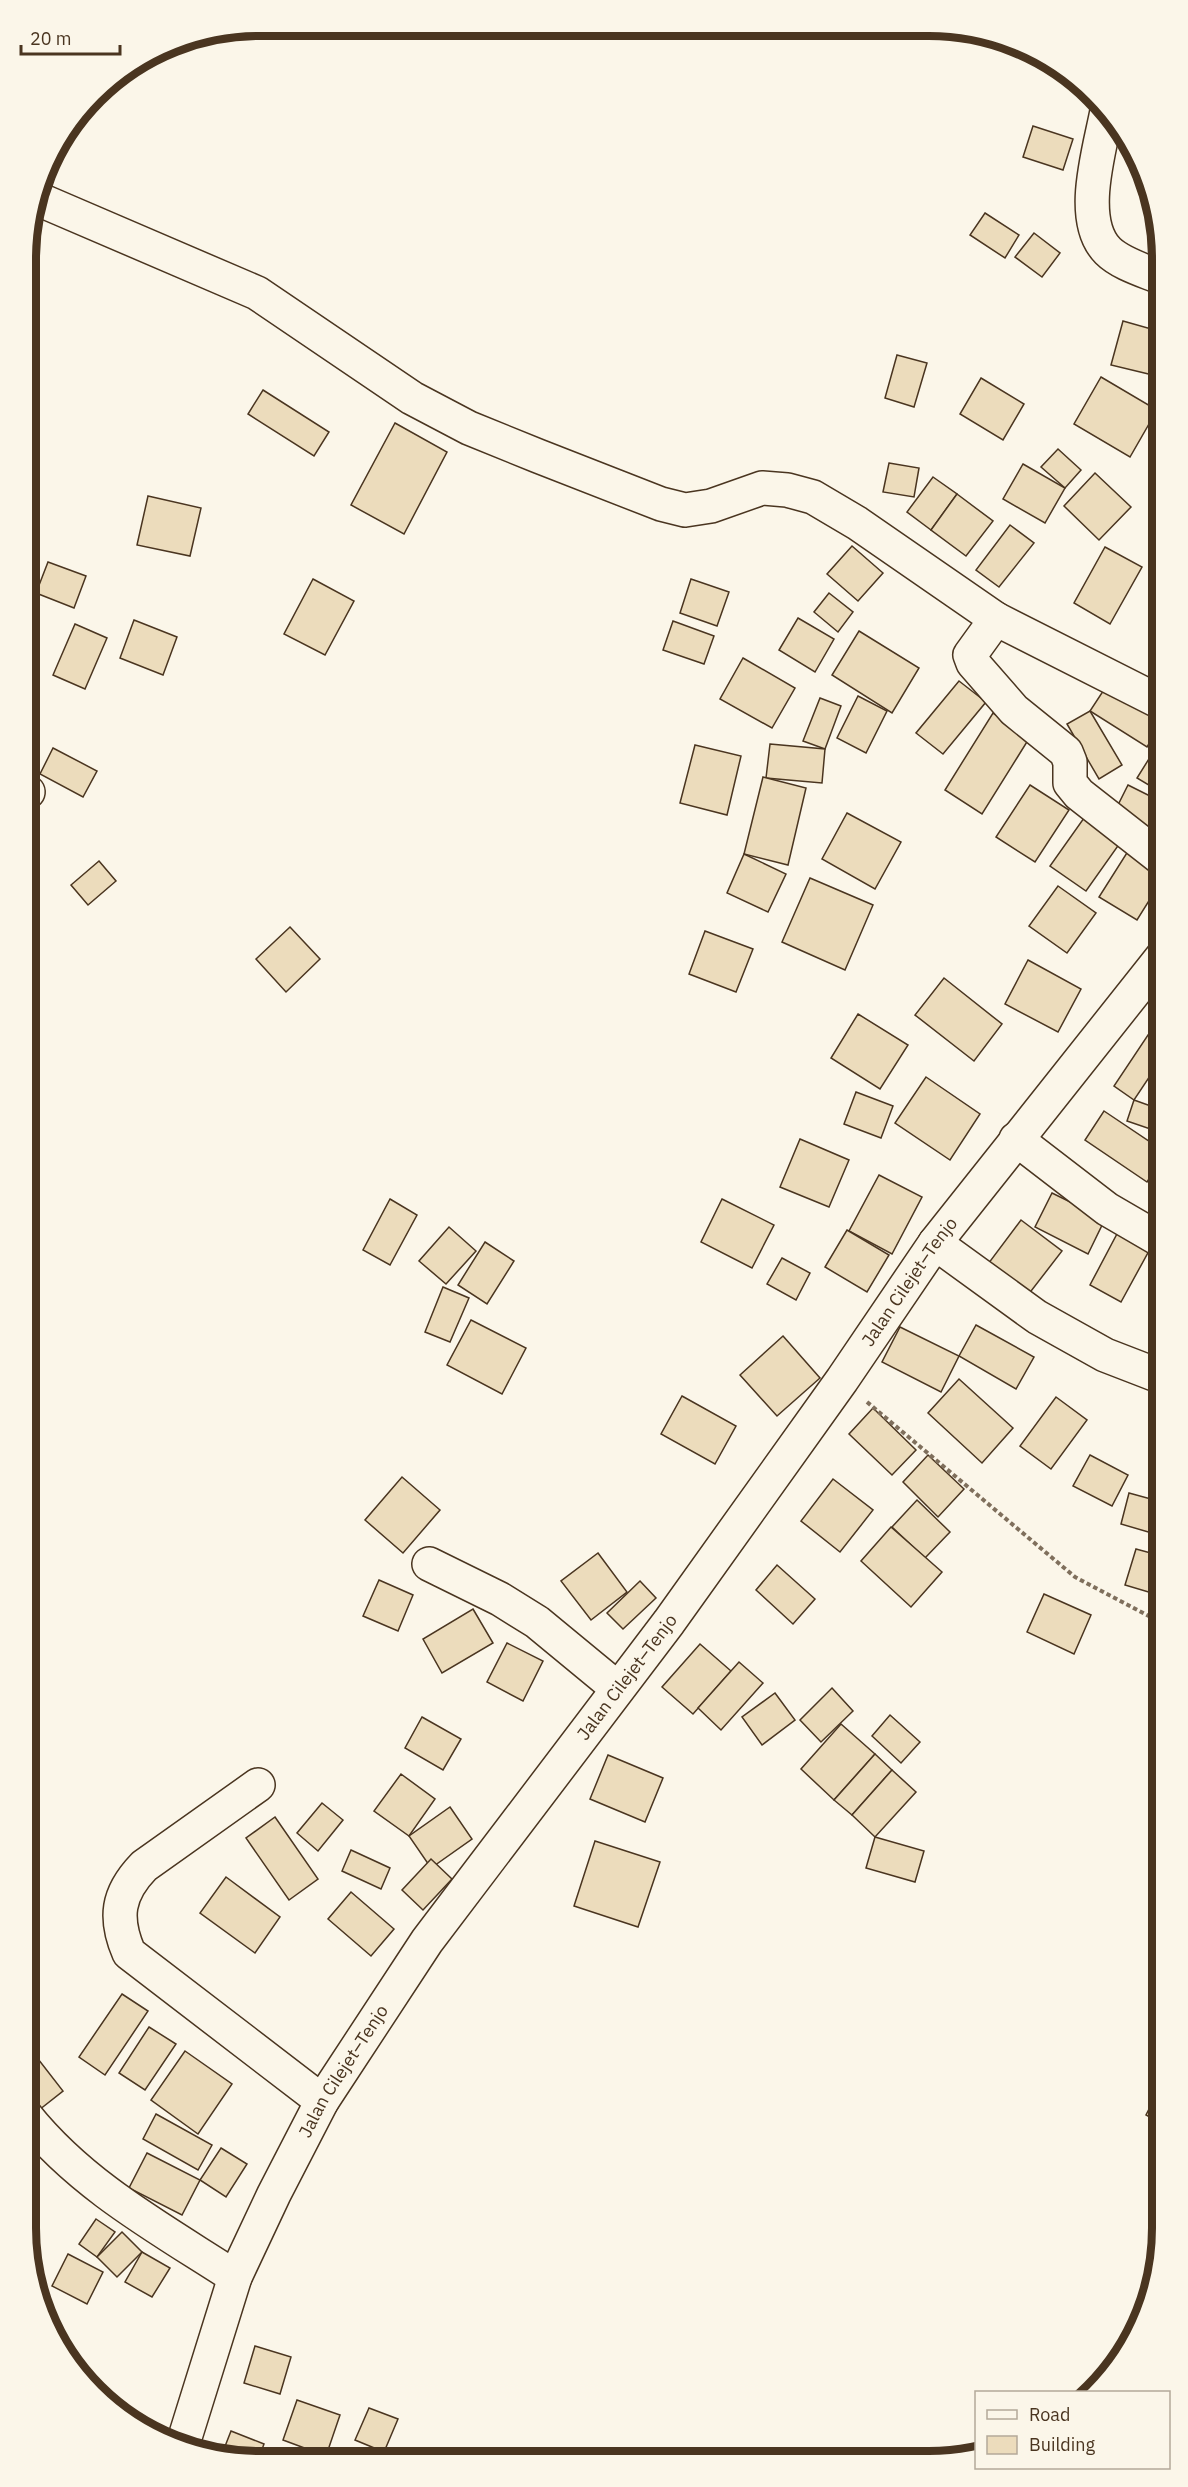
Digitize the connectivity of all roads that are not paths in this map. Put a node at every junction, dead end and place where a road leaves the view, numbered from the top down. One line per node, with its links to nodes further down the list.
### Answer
1 (1105, 122): 3 (street)
2 (44, 202): 4 (street)
3 (1152, 273)
4 (996, 619): 5 (street); 6 (street)
5 (1152, 698)
6 (1152, 851)
7 (1152, 969): 8 (street, Jalan Cilejet–Tenjo)
8 (1016, 1139): 9 (street); 10 (street, Jalan Cilejet–Tenjo)
9 (1152, 1235)
10 (935, 1243): 11 (street); 13 (street, Jalan Cilejet–Tenjo)
11 (1152, 1372)
12 (429, 1564): 13 (street)
13 (617, 1688): 15 (street, Jalan Cilejet–Tenjo)
14 (258, 1785): 15 (street)
15 (322, 2101): 17 (street, Jalan Cilejet–Tenjo)
16 (36, 2129): 17 (street)
17 (235, 2277): 18 (street, Jalan Cilejet–Tenjo)
18 (185, 2438)

